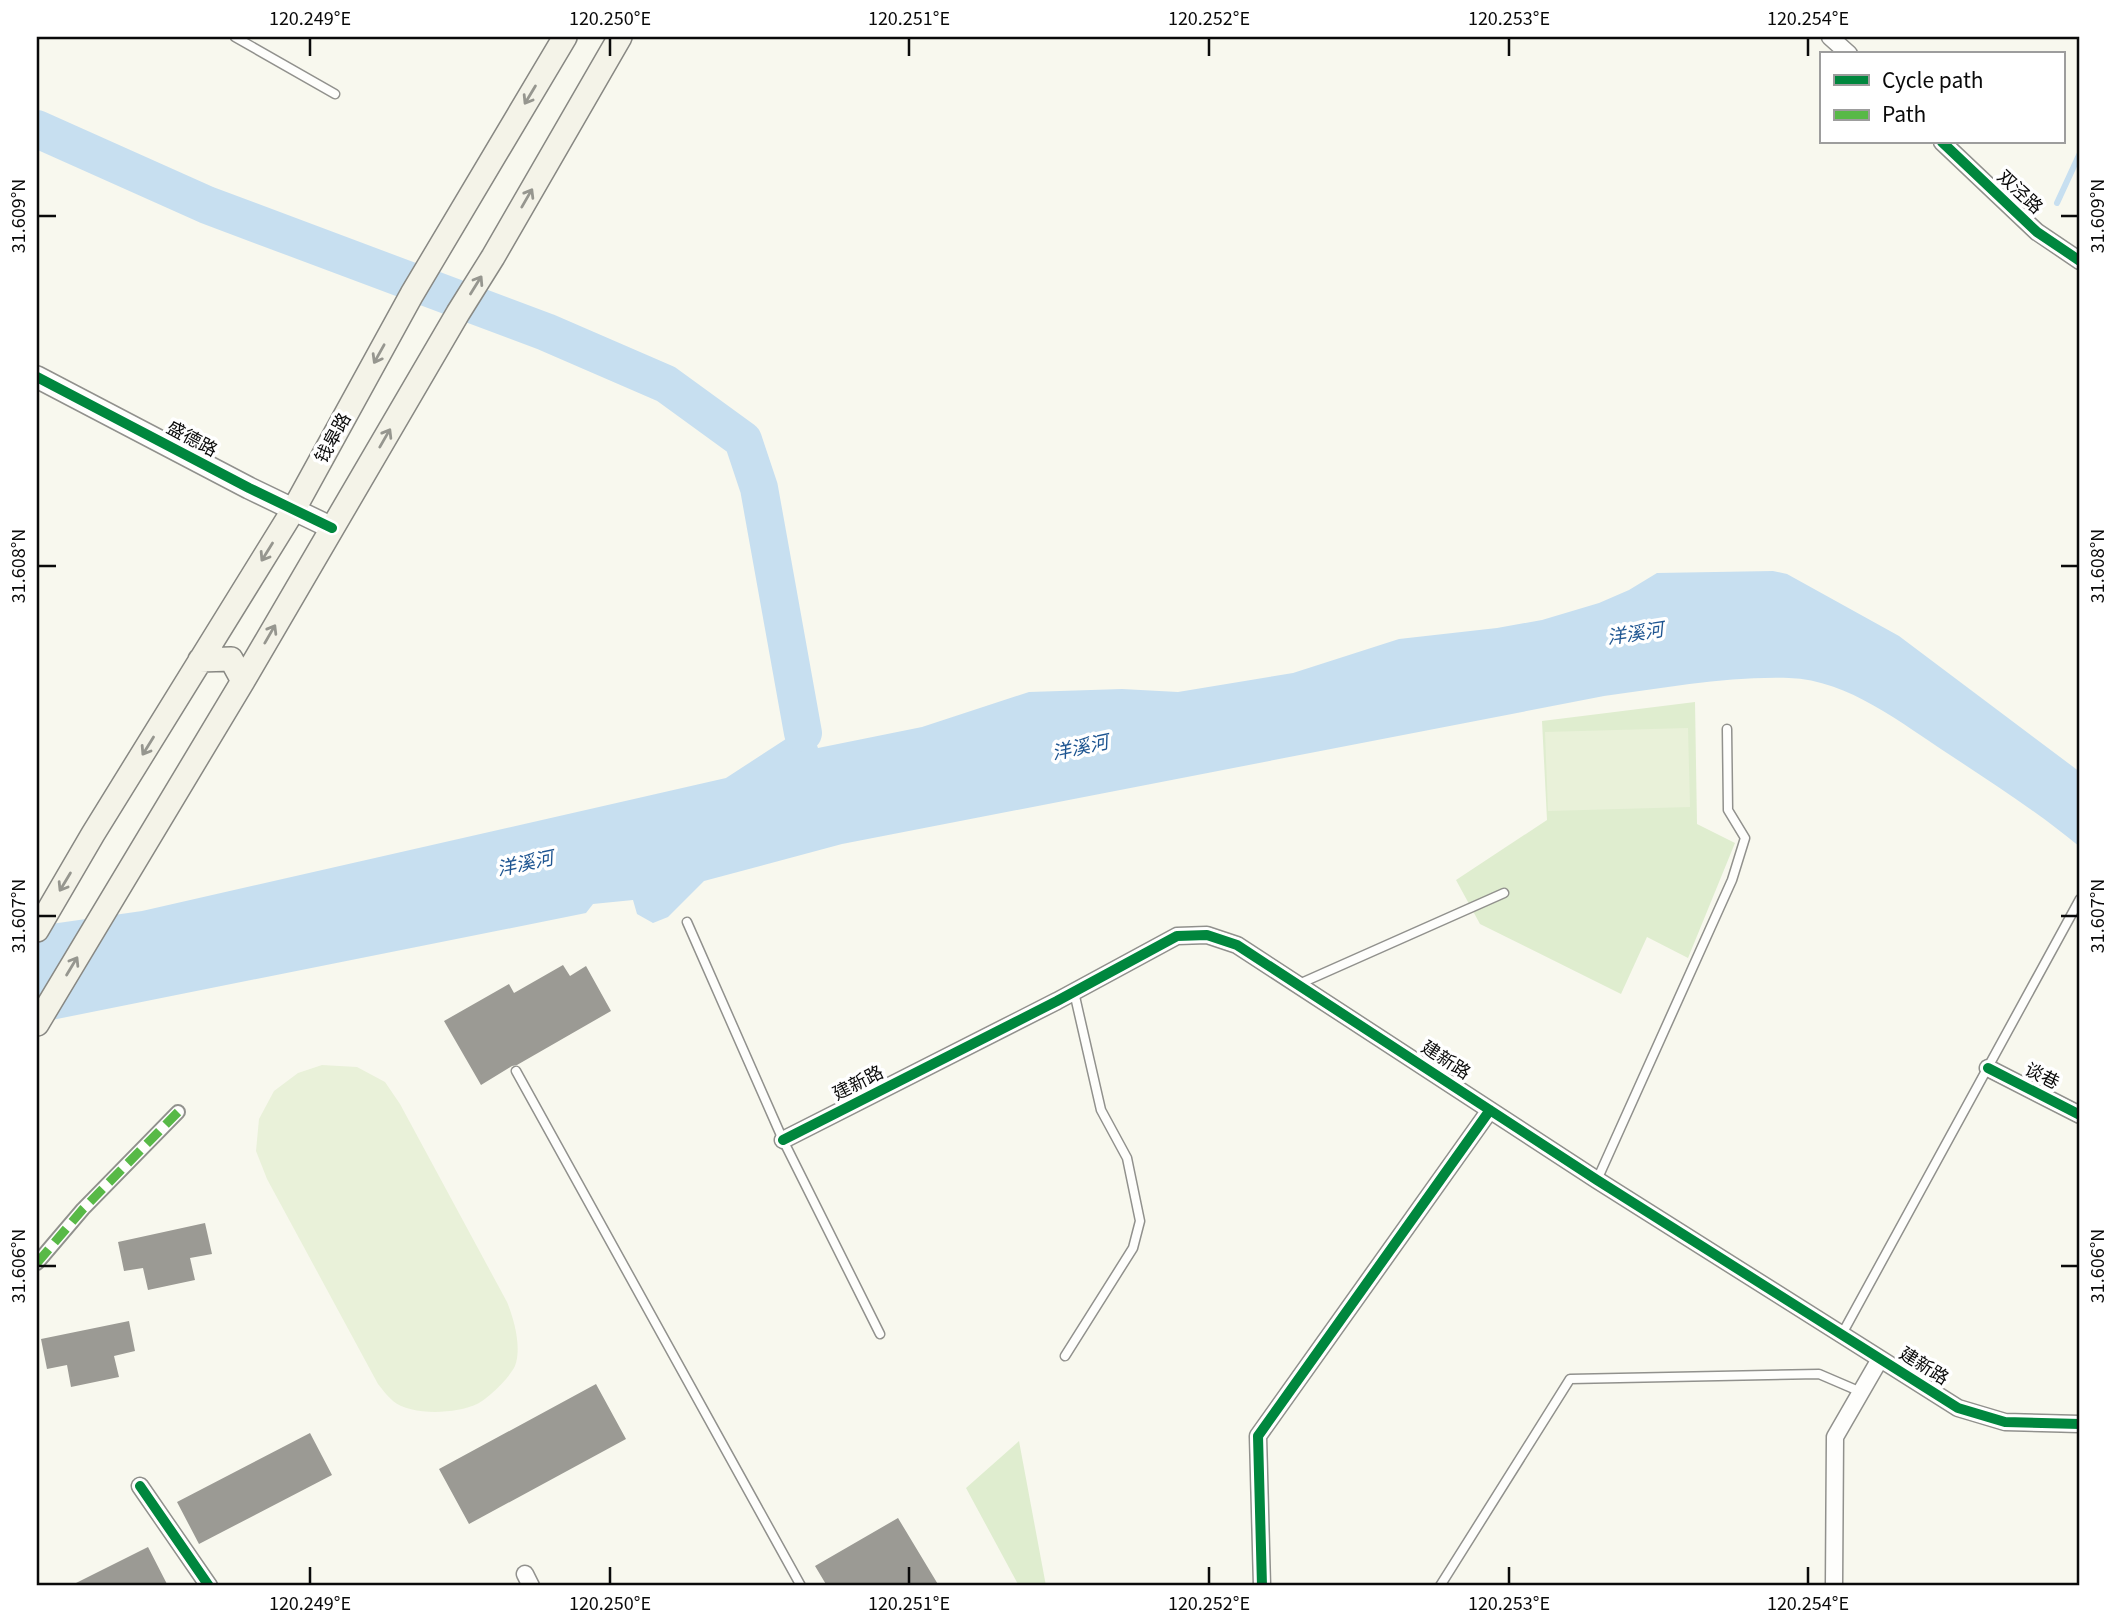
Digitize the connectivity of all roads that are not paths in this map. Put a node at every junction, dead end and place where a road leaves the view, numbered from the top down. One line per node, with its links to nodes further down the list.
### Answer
1 (235, 37): 6 (lane)
2 (565, 37): 10 (main road, 钱皋路, one-way to 10)
3 (620, 37): 11 (main road, one-way to 3)
4 (1830, 37): 5 (street)
5 (1847, 52)
6 (335, 94)
7 (1944, 144): 8 (street, 双泾路)
8 (2080, 261)
9 (37, 377): 10 (street, 盛德路)
10 (293, 509): 11 (street, 盛德路); 12 (main road, 钱皋路, one-way to 12)
11 (332, 528): 13 (main road, one-way to 11)
12 (200, 660): 13 (main road); 18 (main road, 钱皋路, one-way to 18)
13 (243, 681): 21 (main road, one-way to 13)
14 (1727, 729): 28 (lane)
15 (1504, 893): 19 (lane)
16 (2080, 899): 22 (lane)
17 (687, 922): 27 (lane)
18 (37, 930)
19 (1297, 984): 20 (street, 建新路); 24 (street, 建新路)
20 (1074, 992): 27 (street, 建新路); 32 (lane)
21 (37, 1024)
22 (1988, 1068): 26 (street, 谈巷); 31 (lane)
23 (516, 1071): 38 (lane)
24 (1490, 1110): 28 (street, 建新路); 39 (street)
25 (178, 1112): 29 (street)
26 (2080, 1115)
27 (783, 1140): 30 (lane)
28 (1597, 1180): 31 (street, 建新路)
29 (37, 1262)
30 (880, 1334)
31 (1842, 1334): 33 (street, 建新路)
32 (1065, 1356)
33 (1880, 1359): 34 (street); 35 (street, 建新路)
34 (1861, 1392): 40 (lane); 41 (street)
35 (2080, 1424)
36 (140, 1486): 37 (street)
37 (209, 1586)
38 (801, 1586)
39 (1262, 1586)
40 (1440, 1586)
41 (1834, 1586)

